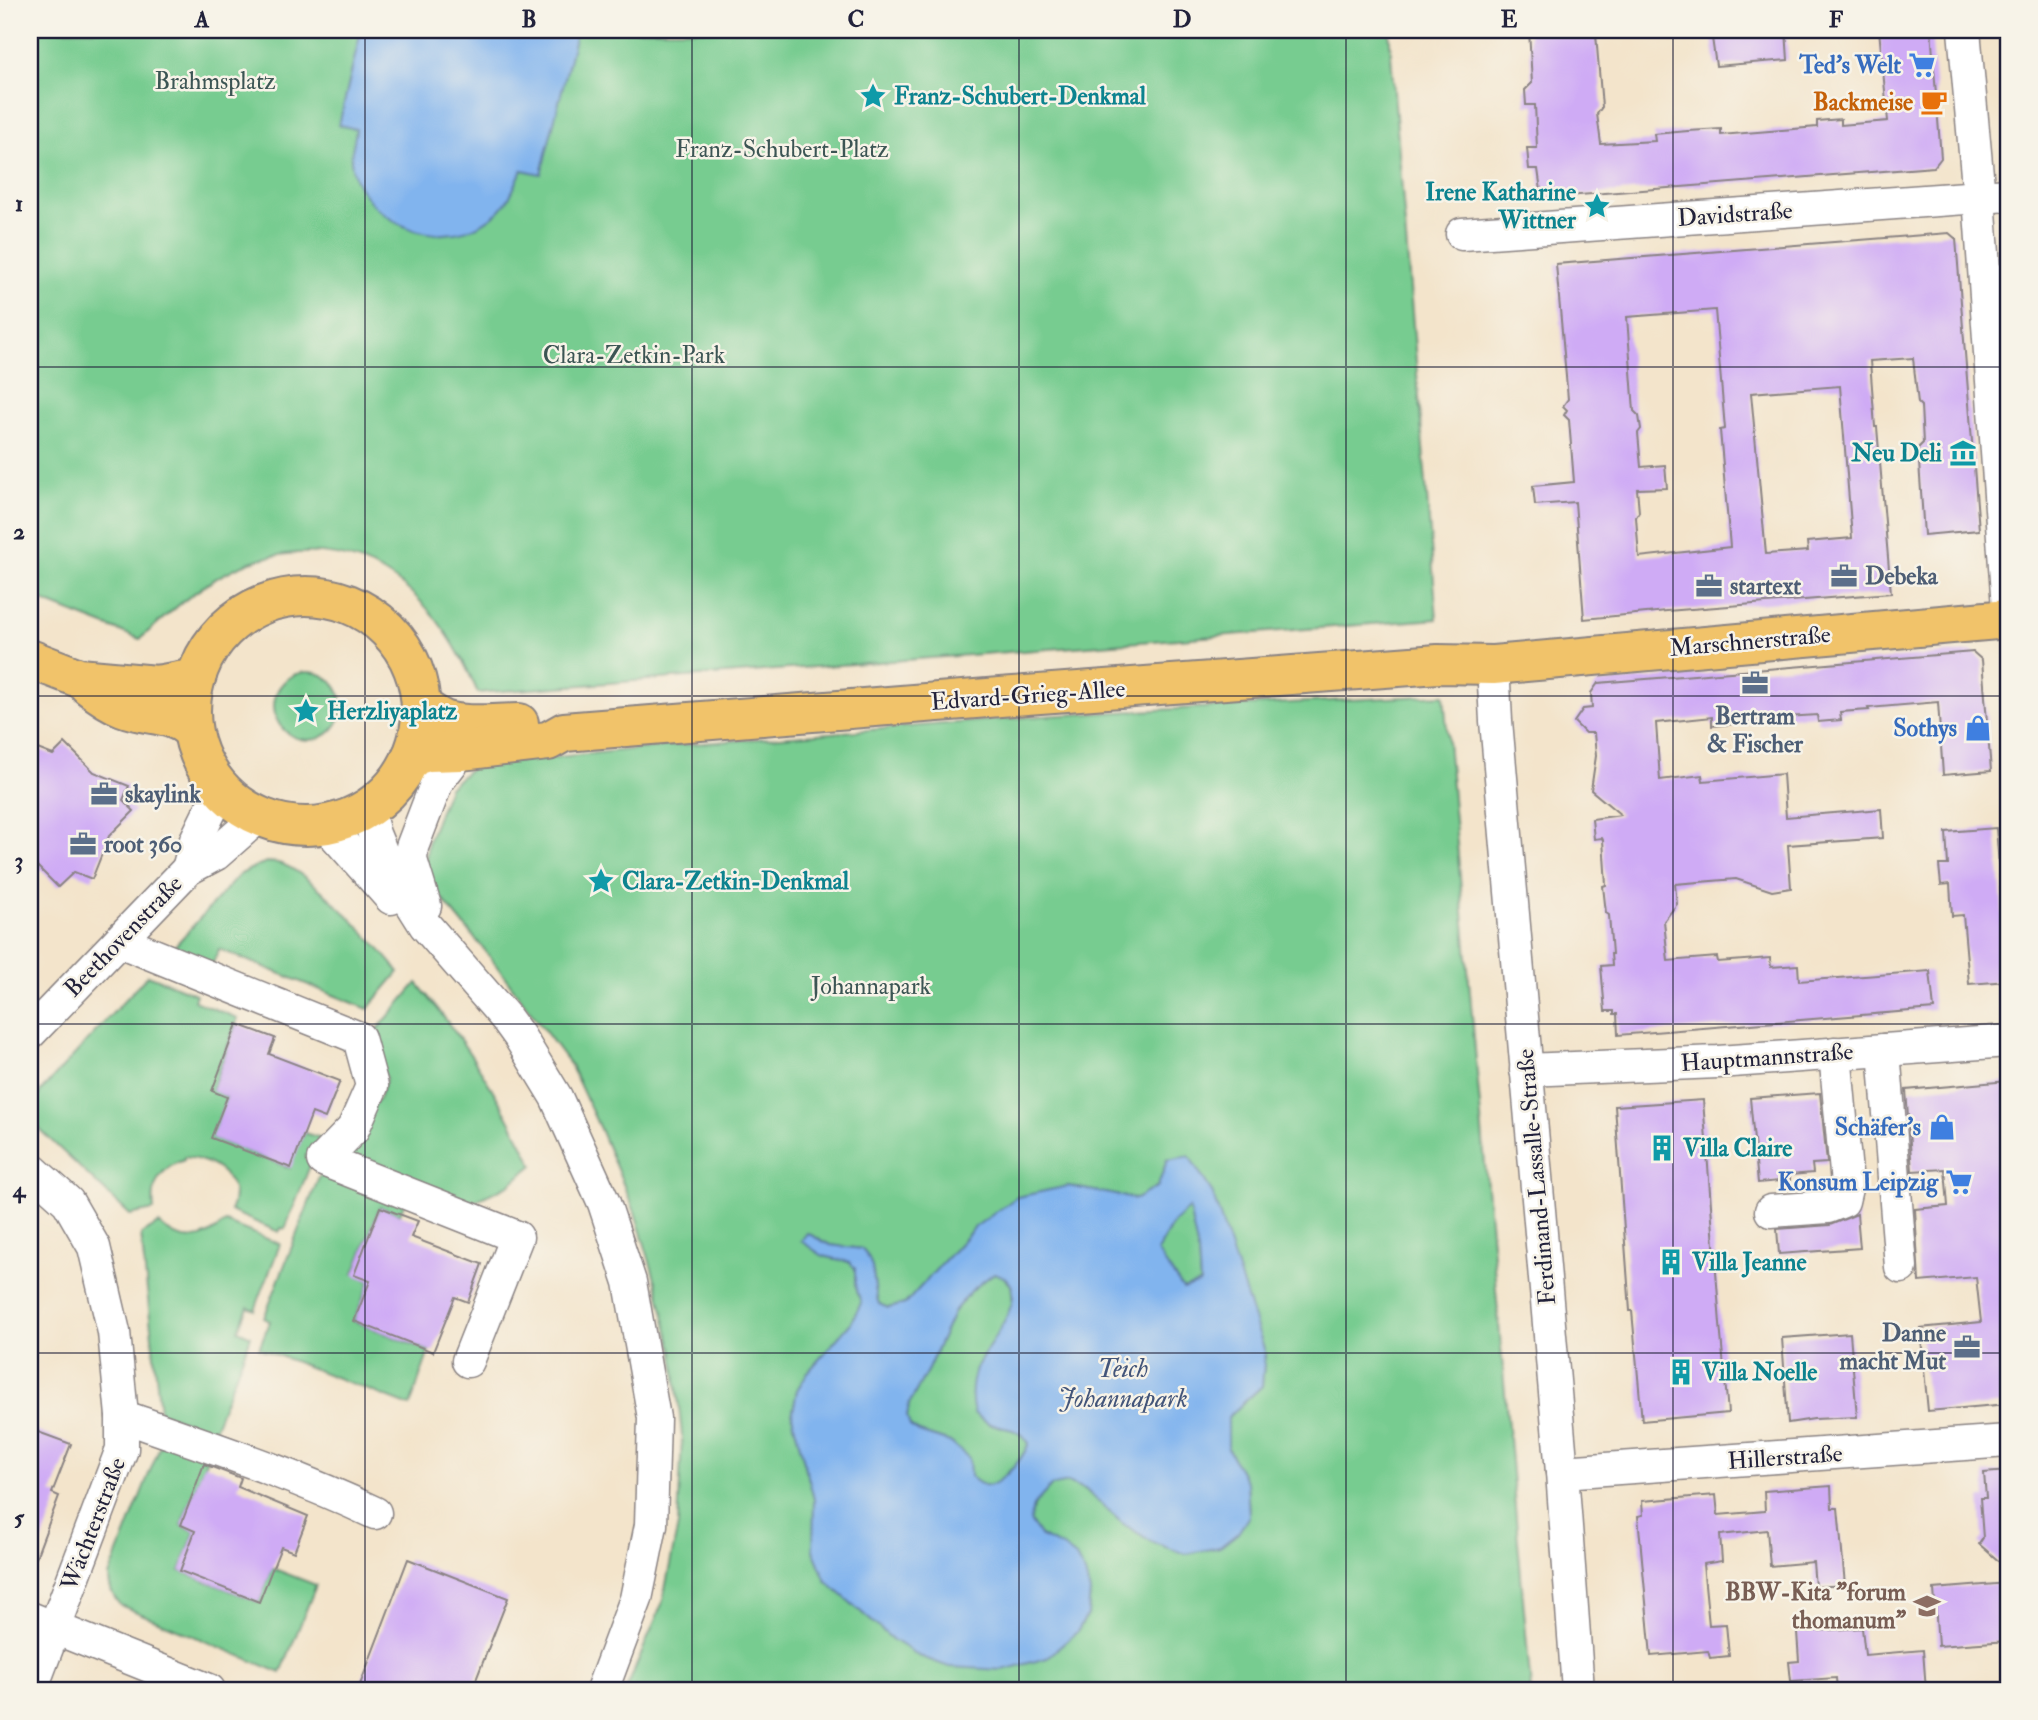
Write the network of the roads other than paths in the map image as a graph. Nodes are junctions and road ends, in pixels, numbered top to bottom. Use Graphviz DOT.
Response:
graph roads {
  1 [pos="1964,30"];
  2 [pos="1993,196"];
  3 [pos="1462,234"];
  4 [pos="2008,608"];
  5 [pos="2008,620"];
  6 [pos="30,659"];
  7 [pos="1493,665"];
  8 [pos="197,675"];
  9 [pos="79,678"];
  10 [pos="421,706"];
  11 [pos="192,730"];
  12 [pos="564,732"];
  13 [pos="461,751"];
  14 [pos="411,757"];
  15 [pos="218,784"];
  16 [pos="367,808"];
  17 [pos="259,816"];
  18 [pos="325,824"];
  19 [pos="188,869"];
  20 [pos="425,925"];
  21 [pos="119,941"];
  22 [pos="30,1034"];
  23 [pos="2008,1041"];
  24 [pos="1884,1050"];
  25 [pos="1835,1054"];
  26 [pos="1526,1070"];
  27 [pos="30,1168"];
  28 [pos="1771,1211"];
  29 [pos="1901,1267"];
  30 [pos="468,1361"];
  31 [pos="122,1416"];
  32 [pos="2008,1441"];
  33 [pos="1562,1472"];
  34 [pos="375,1513"];
  35 [pos="42,1623"];
  36 [pos="31,1690"];
  37 [pos="209,1690"];
  38 [pos="602,1690"];
  39 [pos="1578,1690"];
  1 -- 2 [label="street"];
  2 -- 3 [label="street, Davidstraße"];
  2 -- 4 [label="street"];
  5 -- 7 [label="main road, Marschnerstraße"];
  6 -- 9 [label="main road"];
  7 -- 12 [label="main road, Edvard-Grieg-Allee"];
  7 -- 26 [label="street, Ferdinand-Lassalle-Straße"];
  8 -- 9 [label="main road"];
  8 -- 10 [label="main road"];
  8 -- 11 [label="main road"];
  9 -- 11 [label="main road"];
  10 -- 12 [label="main road, Edvard-Grieg-Allee"];
  10 -- 14 [label="main road"];
  11 -- 15 [label="main road"];
  12 -- 13 [label="main road, Edvard-Grieg-Allee"];
  13 -- 14 [label="main road, Edvard-Grieg-Allee"];
  13 -- 20 [label="street"];
  14 -- 16 [label="main road"];
  15 -- 17 [label="main road"];
  15 -- 19 [label="street, Beethovenstraße"];
  16 -- 18 [label="main road"];
  16 -- 20 [label="street"];
  17 -- 18 [label="main road"];
  17 -- 19 [label="street, Beethovenstraße"];
  18 -- 20 [label="street"];
  19 -- 21 [label="street, Beethovenstraße"];
  20 -- 38 [label="street"];
  21 -- 22 [label="street, Beethovenstraße"];
  21 -- 30 [label="street"];
  23 -- 24 [label="street, Hauptmannstraße"];
  24 -- 25 [label="street, Hauptmannstraße"];
  24 -- 29 [label="street"];
  25 -- 26 [label="street, Hauptmannstraße"];
  25 -- 28 [label="street"];
  26 -- 33 [label="street, Ferdinand-Lassalle-Straße"];
  27 -- 31 [label="street, Wächterstraße"];
  31 -- 34 [label="street"];
  31 -- 35 [label="street, Wächterstraße"];
  32 -- 33 [label="street, Hillerstraße"];
  33 -- 39 [label="street, Ferdinand-Lassalle-Straße"];
  35 -- 36 [label="street, Wächterstraße"];
  35 -- 37 [label="street"];
}
